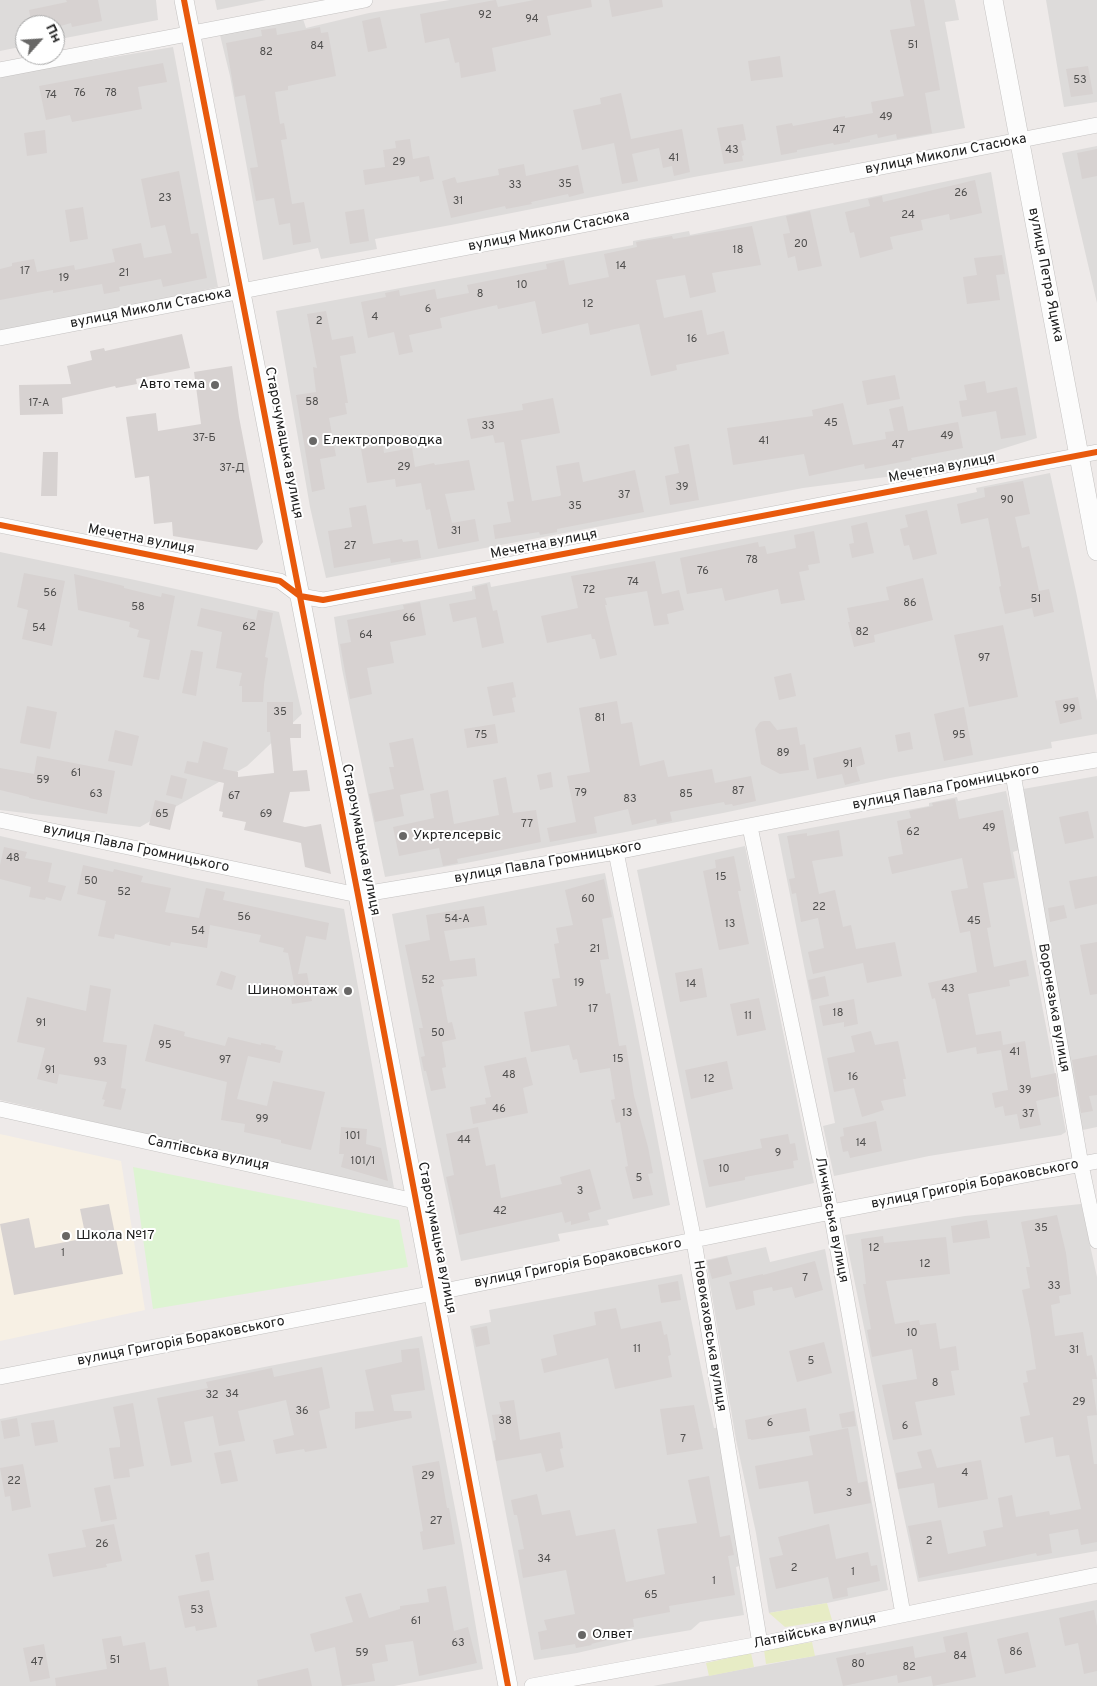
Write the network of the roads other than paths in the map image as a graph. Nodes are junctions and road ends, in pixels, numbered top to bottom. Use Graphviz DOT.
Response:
graph roads {
  1 [pos="184,0"];
  2 [pos="365,0"];
  3 [pos="993,0"];
  4 [pos="190,34"];
  5 [pos="0,70"];
  6 [pos="1097,125"];
  7 [pos="1019,140"];
  8 [pos="241,292"];
  9 [pos="0,338"];
  10 [pos="1088,453"];
  11 [pos="0,525"];
  12 [pos="1097,550"];
  13 [pos="300,596"];
  14 [pos="1097,760"];
  15 [pos="1013,774"];
  16 [pos="0,820"];
  17 [pos="750,827"];
  18 [pos="616,852"];
  19 [pos="358,895"];
  20 [pos="0,1109"];
  21 [pos="1097,1161"];
  22 [pos="1081,1165"];
  23 [pos="415,1201"];
  24 [pos="830,1212"];
  25 [pos="694,1241"];
  26 [pos="1097,1241"];
  27 [pos="434,1293"];
  28 [pos="0,1377"];
  29 [pos="1097,1575"];
  30 [pos="903,1614"];
  31 [pos="760,1644"];
  32 [pos="508,1686"];
  33 [pos="532,1686"];
  1 -- 4 [label="street, Старочумацька вулиця"];
  2 -- 4 [label="street"];
  3 -- 7 [label="street, вулиця Петра Яцика"];
  4 -- 5 [label="street"];
  4 -- 8 [label="street, Старочумацька вулиця"];
  6 -- 7 [label="street, вулиця Миколи Стасюка"];
  7 -- 8 [label="street, вулиця Миколи Стасюка"];
  7 -- 10 [label="street, вулиця Петра Яцика"];
  8 -- 9 [label="street, вулиця Миколи Стасюка"];
  8 -- 13 [label="street, Старочумацька вулиця"];
  10 -- 12 [label="street, вулиця Петра Яцика"];
  10 -- 13 [label="street, Мечетна вулиця"];
  11 -- 13 [label="street, Мечетна вулиця"];
  13 -- 19 [label="street, Старочумацька вулиця"];
  14 -- 15 [label="street, вулиця Павла Громницького"];
  15 -- 17 [label="street, вулиця Павла Громницького"];
  15 -- 22 [label="street, Воронезька вулиця"];
  16 -- 19 [label="street, вулиця Павла Громницького"];
  17 -- 18 [label="street, вулиця Павла Громницького"];
  17 -- 24 [label="street, Личківська вулиця"];
  18 -- 19 [label="street, вулиця Павла Громницького"];
  18 -- 25 [label="street, Новокаховська вулиця"];
  19 -- 23 [label="street, Старочумацька вулиця"];
  20 -- 23 [label="street, Салтівська вулиця"];
  21 -- 22 [label="street, вулиця Григорія Бораковського"];
  22 -- 24 [label="street, вулиця Григорія Бораковського"];
  22 -- 26 [label="street, Воронезька вулиця"];
  23 -- 27 [label="street, Старочумацька вулиця"];
  24 -- 25 [label="street, вулиця Григорія Бораковського"];
  24 -- 30 [label="street, Личківська вулиця"];
  25 -- 27 [label="street, вулиця Григорія Бораковського"];
  25 -- 31 [label="street, Новокаховська вулиця"];
  27 -- 28 [label="street, вулиця Григорія Бораковського"];
  27 -- 32 [label="street, Старочумацька вулиця"];
  29 -- 30 [label="street, Латвійська вулиця"];
  30 -- 31 [label="street, Латвійська вулиця"];
  31 -- 33 [label="street, Латвійська вулиця"];
}
